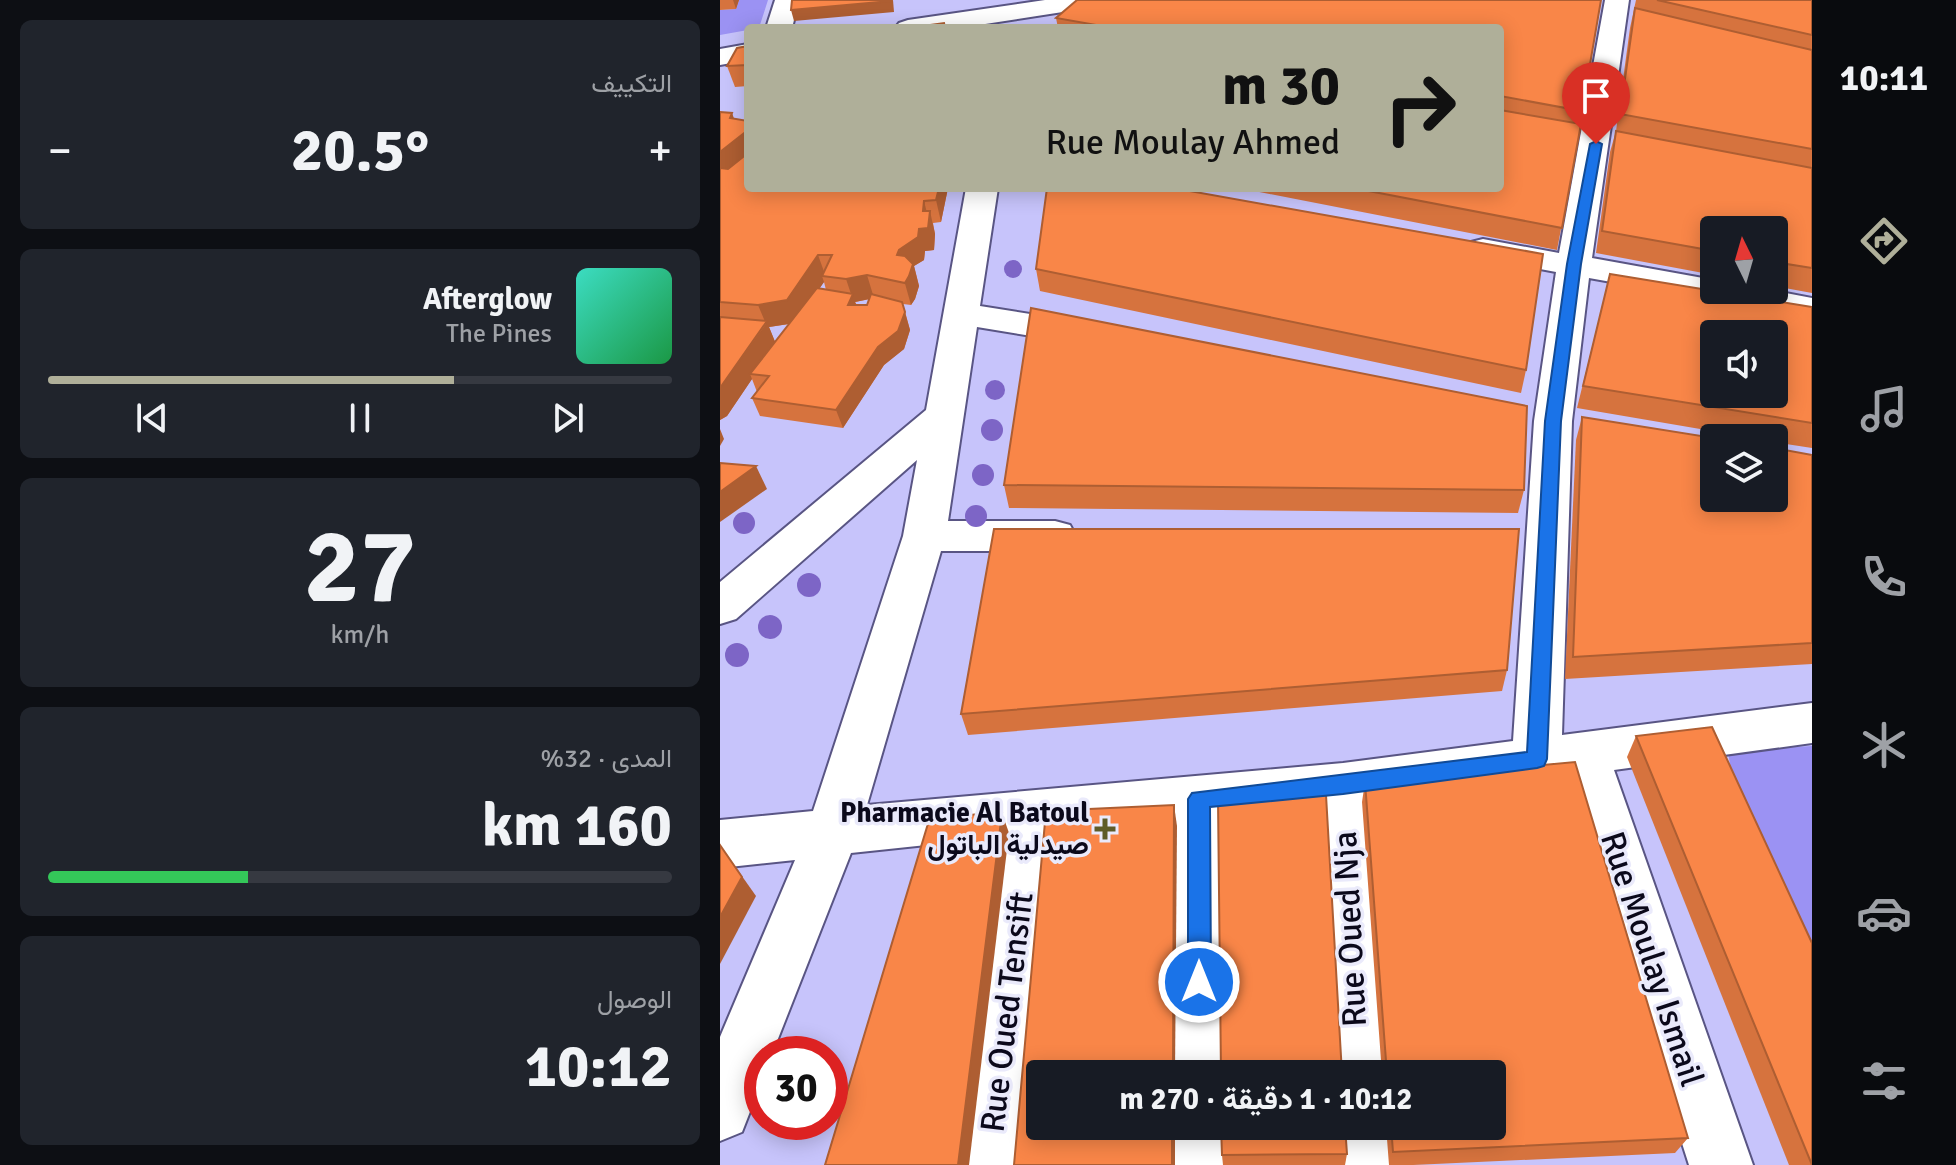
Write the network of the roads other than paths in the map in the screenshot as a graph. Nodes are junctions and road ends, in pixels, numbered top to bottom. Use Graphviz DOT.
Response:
graph roads {
  1 [pos="787,0"];
  2 [pos="1095,0"];
  3 [pos="1011,14"];
  4 [pos="1614,15"];
  5 [pos="780,24"];
  6 [pos="937,24"];
  7 [pos="744,53"];
  8 [pos="720,57"];
  9 [pos="981,192"];
  10 [pos="1451,244"];
  11 [pos="1574,264"];
  12 [pos="1812,308"];
  13 [pos="963,314"];
  14 [pos="1127,341"];
  15 [pos="942,417"];
  16 [pos="924,536"];
  17 [pos="1099,536"];
  18 [pos="720,607"];
  19 [pos="1812,723"];
  20 [pos="1560,757"];
  21 [pos="1343,785"];
  22 [pos="1199,799"];
  23 [pos="1031,811"];
  24 [pos="832,834"];
  25 [pos="720,844"];
  26 [pos="1200,1060"];
  27 [pos="1357,1060"];
  28 [pos="720,1110"];
  29 [pos="1200,1140"];
  30 [pos="1362,1140"];
  31 [pos="989,1165"];
  32 [pos="1200,1165"];
  33 [pos="1363,1165"];
  34 [pos="1721,1165"];
  1 -- 5 [label="street"];
  2 -- 3 [label="street"];
  3 -- 6 [label="street"];
  4 -- 11 [label="street, Rue Moulay Ismail"];
  7 -- 8 [label="street"];
  9 -- 13 [label="street"];
  10 -- 11 [label="street"];
  11 -- 12 [label="street"];
  11 -- 20 [label="street, Rue Moulay Ismail"];
  13 -- 14 [label="street"];
  13 -- 15 [label="street"];
  15 -- 16 [label="street"];
  15 -- 18 [label="street"];
  16 -- 17 [label="street"];
  16 -- 24 [label="street"];
  19 -- 20 [label="street"];
  20 -- 21 [label="street"];
  20 -- 34 [label="street, Rue Moulay Ismail"];
  21 -- 22 [label="street"];
  21 -- 27 [label="street, Rue Oued Nja"];
  22 -- 23 [label="street"];
  22 -- 26 [label="street"];
  23 -- 24 [label="street"];
  23 -- 31 [label="street, Rue Oued Tensift"];
  24 -- 25 [label="street"];
  24 -- 28 [label="street"];
  29 -- 32 [label="street"];
  30 -- 33 [label="street"];
}
